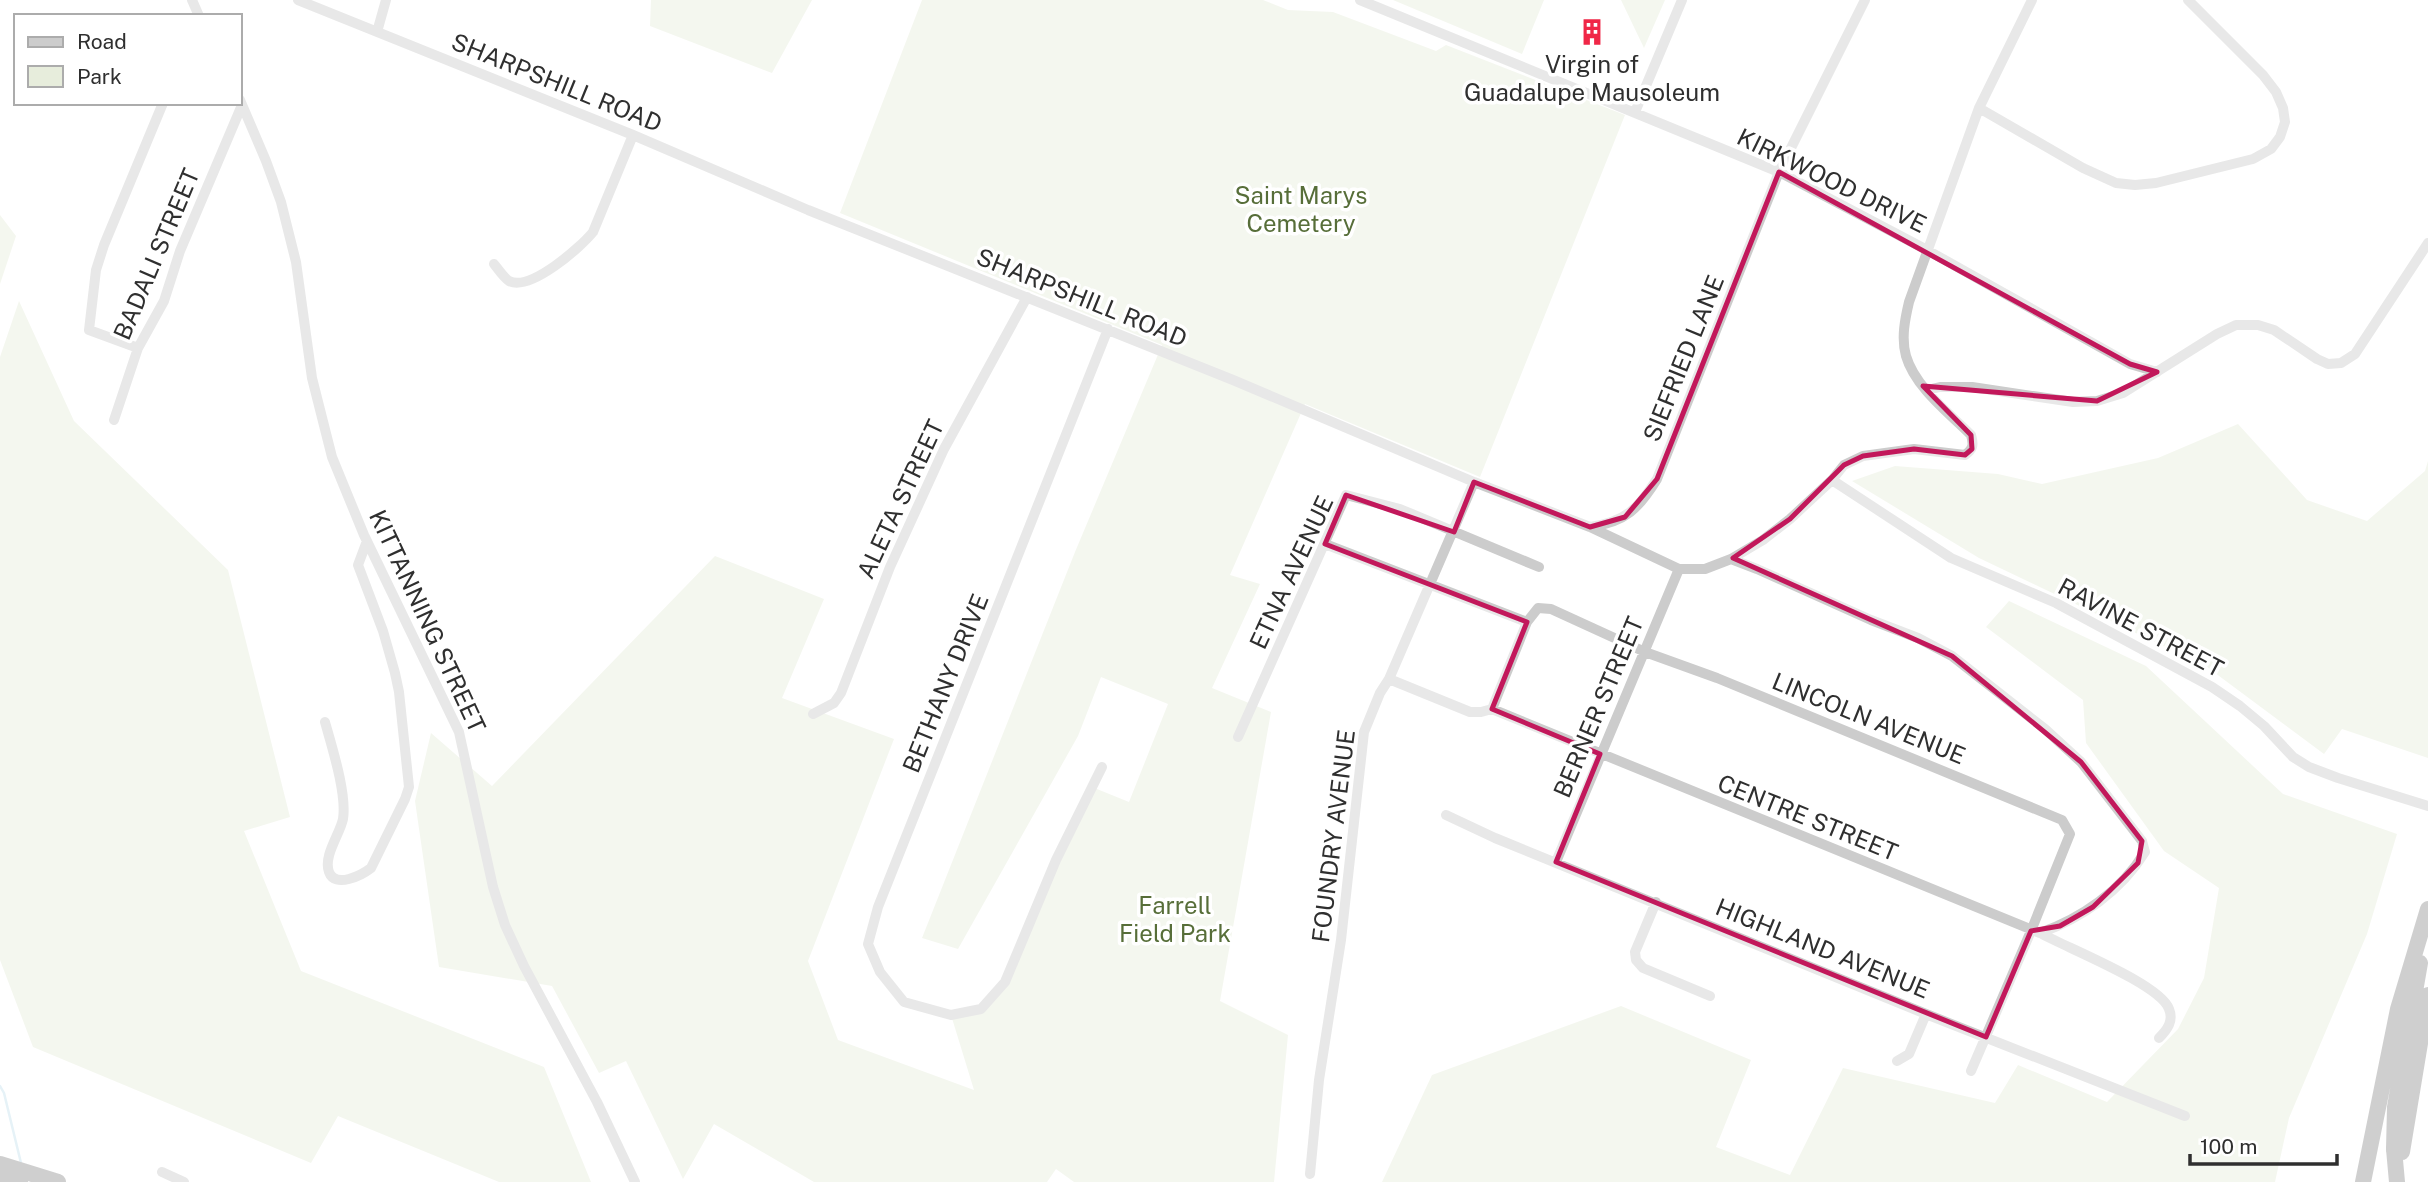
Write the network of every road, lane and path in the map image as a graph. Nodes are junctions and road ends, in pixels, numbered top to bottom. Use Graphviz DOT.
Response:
graph roads {
  1 [pos="298,0"];
  2 [pos="386,0"];
  3 [pos="1360,0"];
  4 [pos="1682,0"];
  5 [pos="1864,0"];
  6 [pos="2032,0"];
  7 [pos="2188,0"];
  8 [pos="377,32"];
  9 [pos="162,105"];
  10 [pos="240,105"];
  11 [pos="242,105"];
  12 [pos="1979,108"];
  13 [pos="1635,112"];
  14 [pos="633,135"];
  15 [pos="1779,172"];
  16 [pos="2428,243"];
  17 [pos="1927,250"];
  18 [pos="494,264"];
  19 [pos="1027,297"];
  20 [pos="1108,329"];
  21 [pos="138,348"];
  22 [pos="2157,372"];
  23 [pos="1927,390"];
  24 [pos="114,420"];
  25 [pos="1832,480"];
  26 [pos="1474,482"];
  27 [pos="1590,527"];
  28 [pos="1454,532"];
  29 [pos="367,541"];
  30 [pos="1325,544"];
  31 [pos="1731,559"];
  32 [pos="1539,567"];
  33 [pos="1679,569"];
  34 [pos="1431,585"];
  35 [pos="1527,622"];
  36 [pos="1645,652"];
  37 [pos="1389,679"];
  38 [pos="1492,709"];
  39 [pos="813,714"];
  40 [pos="325,722"];
  41 [pos="1238,737"];
  42 [pos="1600,754"];
  43 [pos="1102,767"];
  44 [pos="2428,806"];
  45 [pos="1446,815"];
  46 [pos="1556,862"];
  47 [pos="1656,902"];
  48 [pos="2428,909"];
  49 [pos="2428,922"];
  50 [pos="2036,932"];
  51 [pos="2428,995"];
  52 [pos="1710,996"];
  53 [pos="1926,1014"];
  54 [pos="1986,1037"];
  55 [pos="2159,1038"];
  56 [pos="1897,1062"];
  57 [pos="1971,1070"];
  58 [pos="2185,1116"];
  59 [pos="0,1164"];
  60 [pos="162,1172"];
  61 [pos="1310,1174"];
  62 [pos="0,1177"];
  63 [pos="53,1180"];
  64 [pos="20,1182"];
  65 [pos="184,1182"];
  66 [pos="635,1182"];
  67 [pos="2363,1182"];
  68 [pos="2396,1182"];
  1 -- 8 [label="street, SHARPSHILL ROAD"];
  2 -- 8 [label="street"];
  3 -- 13 [label="street, KIRKWOOD DRIVE"];
  4 -- 13 [label="street"];
  5 -- 15 [label="street, SIEFRIED LANE"];
  6 -- 12 [label="street"];
  7 -- 12 [label="street"];
  8 -- 14 [label="street, SHARPSHILL ROAD"];
  9 -- 21 [label="street"];
  10 -- 21 [label="street, BADALI STREET"];
  11 -- 29 [label="street, KITTANNING STREET"];
  12 -- 17 [label="street"];
  13 -- 15 [label="street, KIRKWOOD DRIVE"];
  14 -- 18 [label="street"];
  14 -- 19 [label="street, SHARPSHILL ROAD"];
  15 -- 17 [label="street, KIRKWOOD DRIVE"];
  15 -- 27 [label="street, SIEFRIED LANE"];
  16 -- 22 [label="street"];
  17 -- 22 [label="street, KIRKWOOD DRIVE"];
  17 -- 23 [label="street"];
  19 -- 20 [label="street, SHARPSHILL ROAD"];
  19 -- 39 [label="street, ALETA STREET"];
  20 -- 26 [label="street, SHARPSHILL ROAD"];
  20 -- 43 [label="street, BETHANY DRIVE"];
  21 -- 24 [label="street, BADALI STREET"];
  22 -- 23 [label="street"];
  23 -- 25 [label="street"];
  25 -- 31 [label="street"];
  25 -- 44 [label="street, RAVINE STREET"];
  26 -- 27 [label="street, SHARPSHILL ROAD"];
  26 -- 28 [label="street, FOUNDRY AVENUE"];
  27 -- 33 [label="street, SHARPSHILL ROAD"];
  28 -- 30 [label="street, ETNA AVENUE"];
  28 -- 32 [label="street, ETNA AVENUE"];
  28 -- 34 [label="street, FOUNDRY AVENUE"];
  29 -- 40 [label="street"];
  29 -- 66 [label="street, KITTANNING STREET"];
  30 -- 34 [label="street"];
  30 -- 41 [label="street, ETNA AVENUE"];
  31 -- 33 [label="street"];
  31 -- 50 [label="street"];
  33 -- 36 [label="street, BERNER STREET"];
  34 -- 35 [label="street"];
  34 -- 37 [label="street, FOUNDRY AVENUE"];
  35 -- 36 [label="street, LINCOLN AVENUE"];
  35 -- 38 [label="street"];
  36 -- 42 [label="street, BERNER STREET"];
  36 -- 50 [label="street, LINCOLN AVENUE"];
  37 -- 38 [label="street, CENTRE STREET"];
  37 -- 61 [label="street, FOUNDRY AVENUE"];
  38 -- 42 [label="street, CENTRE STREET"];
  42 -- 46 [label="street, BERNER STREET"];
  42 -- 50 [label="street, CENTRE STREET"];
  45 -- 46 [label="street, HIGHLAND AVENUE"];
  46 -- 47 [label="street, HIGHLAND AVENUE"];
  47 -- 52 [label="street"];
  47 -- 53 [label="street, HIGHLAND AVENUE"];
  48 -- 67 [label="highway"];
  49 -- 68 [label="highway, bridge"];
  50 -- 54 [label="street"];
  50 -- 55 [label="street, CENTRE STREET"];
  51 -- 68 [label="highway"];
  53 -- 54 [label="street, HIGHLAND AVENUE"];
  53 -- 56 [label="street"];
  54 -- 57 [label="street"];
  54 -- 58 [label="street, HIGHLAND AVENUE"];
  59 -- 63 [label="highway"];
  60 -- 65 [label="street"];
  62 -- 64 [label="highway"];
}
